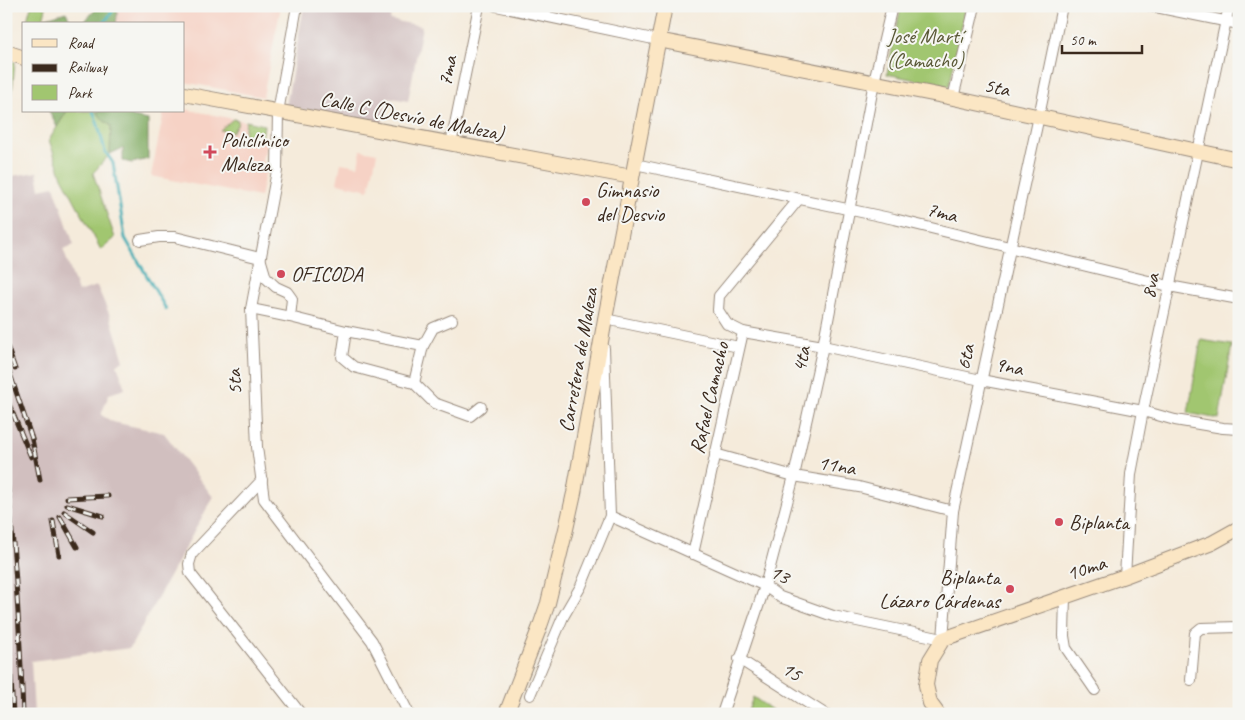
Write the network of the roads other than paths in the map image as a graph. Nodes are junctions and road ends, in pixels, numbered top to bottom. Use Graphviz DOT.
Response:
graph roads {
  1 [pos="297,6"];
  2 [pos="479,6"];
  3 [pos="496,6"];
  4 [pos="665,6"];
  5 [pos="892,6"];
  6 [pos="975,6"];
  7 [pos="1062,6"];
  8 [pos="1151,6"];
  9 [pos="1229,6"];
  10 [pos="1225,21"];
  11 [pos="1239,24"];
  12 [pos="658,40"];
  13 [pos="6,52"];
  14 [pos="22,57"];
  15 [pos="874,82"];
  16 [pos="185,94"];
  17 [pos="953,98"];
  18 [pos="278,112"];
  19 [pos="1039,116"];
  20 [pos="451,144"];
  21 [pos="1197,152"];
  22 [pos="1239,160"];
  23 [pos="634,171"];
  24 [pos="798,200"];
  25 [pos="850,210"];
  26 [pos="140,240"];
  27 [pos="1010,248"];
  28 [pos="260,258"];
  29 [pos="1169,286"];
  30 [pos="1239,299"];
  31 [pos="250,309"];
  32 [pos="290,317"];
  33 [pos="452,320"];
  34 [pos="604,326"];
  35 [pos="346,331"];
  36 [pos="743,332"];
  37 [pos="423,346"];
  38 [pos="823,346"];
  39 [pos="739,347"];
  40 [pos="981,380"];
  41 [pos="414,383"];
  42 [pos="481,407"];
  43 [pos="1143,411"];
  44 [pos="1239,429"];
  45 [pos="715,454"];
  46 [pos="794,476"];
  47 [pos="262,480"];
  48 [pos="953,511"];
  49 [pos="610,516"];
  50 [pos="1239,528"];
  51 [pos="693,554"];
  52 [pos="1125,576"];
  53 [pos="765,586"];
  54 [pos="1065,596"];
  55 [pos="1239,627"];
  56 [pos="943,639"];
  57 [pos="739,659"];
  58 [pos="1190,680"];
  59 [pos="1094,690"];
  60 [pos="530,695"];
  61 [pos="301,714"];
  62 [pos="409,714"];
  63 [pos="506,714"];
  64 [pos="722,714"];
  65 [pos="825,714"];
  66 [pos="938,714"];
  1 -- 18 [label="street, 5ta"];
  2 -- 20 [label="street, 7ma"];
  3 -- 12 [label="street"];
  4 -- 12 [label="street, Carretera de Maleza"];
  5 -- 15 [label="street, 4ta"];
  6 -- 17 [label="street"];
  7 -- 19 [label="street, 6ta"];
  8 -- 10 [label="street"];
  9 -- 10 [label="street, 8va"];
  10 -- 11 [label="street"];
  10 -- 21 [label="street, 8va"];
  12 -- 15 [label="street, 5ta"];
  12 -- 23 [label="street, Carretera de Maleza"];
  13 -- 14 [label="street"];
  15 -- 17 [label="street, 5ta"];
  15 -- 25 [label="street, 4ta"];
  16 -- 18 [label="street, Calle C (Desvío de Maleza)"];
  17 -- 19 [label="street, 5ta"];
  18 -- 20 [label="street, Calle C (Desvío de Maleza)"];
  18 -- 28 [label="street, 5ta"];
  19 -- 21 [label="street, 5ta"];
  19 -- 27 [label="street, 6ta"];
  20 -- 23 [label="street, Calle C (Desvío de Maleza)"];
  21 -- 22 [label="street, 5ta"];
  21 -- 29 [label="street, 8va"];
  23 -- 24 [label="street, 7ma"];
  23 -- 34 [label="street, Carretera de Maleza"];
  24 -- 25 [label="street, 7ma"];
  24 -- 36 [label="street, Rafael Camacho"];
  25 -- 27 [label="street, 7ma"];
  25 -- 38 [label="street, 4ta"];
  26 -- 28 [label="street"];
  27 -- 29 [label="street, 7ma"];
  27 -- 40 [label="street, 6ta"];
  28 -- 31 [label="street, 5ta"];
  28 -- 32 [label="street"];
  29 -- 30 [label="street, 7ma"];
  29 -- 43 [label="street, 8va"];
  31 -- 32 [label="street"];
  31 -- 47 [label="street, 5ta"];
  32 -- 35 [label="street"];
  33 -- 37 [label="street"];
  34 -- 39 [label="street"];
  34 -- 49 [label="street"];
  34 -- 63 [label="street, Carretera de Maleza"];
  35 -- 37 [label="street"];
  35 -- 41 [label="street"];
  36 -- 38 [label="street, 9na"];
  36 -- 39 [label="street, Rafael Camacho"];
  37 -- 41 [label="street"];
  38 -- 40 [label="street, 9na"];
  38 -- 46 [label="street, 4ta"];
  39 -- 45 [label="street, Rafael Camacho"];
  40 -- 43 [label="street, 9na"];
  40 -- 48 [label="street, 6ta"];
  41 -- 42 [label="street"];
  43 -- 44 [label="street, 9na"];
  43 -- 52 [label="street, 8va"];
  45 -- 46 [label="street, 11na"];
  45 -- 51 [label="street, Rafael Camacho"];
  46 -- 48 [label="street, 11na"];
  46 -- 53 [label="street, 4ta"];
  47 -- 61 [label="street"];
  47 -- 62 [label="street, 5ta"];
  48 -- 56 [label="street, 6ta"];
  49 -- 51 [label="street, 13"];
  49 -- 60 [label="street"];
  50 -- 52 [label="street, 10ma"];
  51 -- 53 [label="street, 13"];
  52 -- 54 [label="street, 10ma"];
  53 -- 56 [label="street, 13"];
  53 -- 57 [label="street, 4ta"];
  54 -- 56 [label="street, 10ma"];
  54 -- 59 [label="street"];
  55 -- 58 [label="street"];
  56 -- 66 [label="street, 6ta"];
  57 -- 64 [label="street, 4ta"];
  57 -- 65 [label="street, 15"];
}
